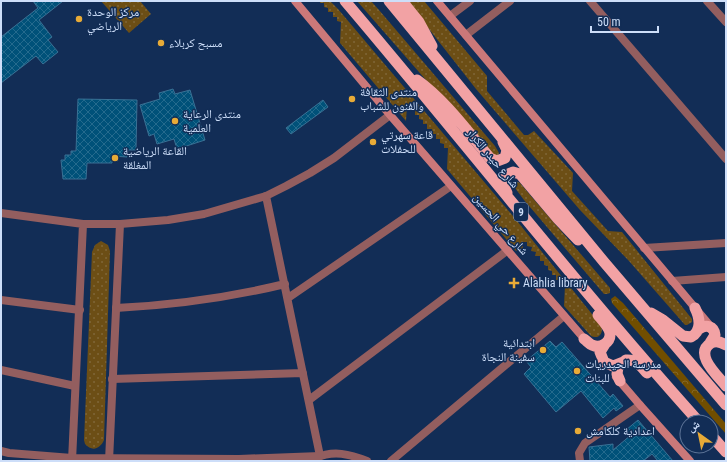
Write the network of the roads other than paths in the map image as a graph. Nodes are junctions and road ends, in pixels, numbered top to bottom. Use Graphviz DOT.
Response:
graph roads {
  1 [pos="295,1"];
  2 [pos="345,1"];
  3 [pos="389,1"];
  4 [pos="402,1"];
  5 [pos="437,1"];
  6 [pos="470,1"];
  7 [pos="510,1"];
  8 [pos="590,1"];
  9 [pos="707,1"];
  10 [pos="450,16"];
  11 [pos="726,22"];
  12 [pos="466,35"];
  13 [pos="435,56"];
  14 [pos="408,75"];
  15 [pos="390,115"];
  16 [pos="503,140"];
  17 [pos="726,159"];
  18 [pos="451,186"];
  19 [pos="266,196"];
  20 [pos="511,200"];
  21 [pos="1,213"];
  22 [pos="83,224"];
  23 [pos="120,224"];
  24 [pos="726,242"];
  25 [pos="644,248"];
  26 [pos="508,250"];
  27 [pos="555,254"];
  28 [pos="604,262"];
  29 [pos="726,277"];
  30 [pos="672,281"];
  31 [pos="285,284"];
  32 [pos="288,298"];
  33 [pos="1,300"];
  34 [pos="116,308"];
  35 [pos="695,308"];
  36 [pos="644,309"];
  37 [pos="80,310"];
  38 [pos="564,316"];
  39 [pos="699,329"];
  40 [pos="714,330"];
  41 [pos="584,339"];
  42 [pos="605,344"];
  43 [pos="710,344"];
  44 [pos="726,345"];
  45 [pos="604,362"];
  46 [pos="623,362"];
  47 [pos="1,370"];
  48 [pos="303,374"];
  49 [pos="112,379"];
  50 [pos="620,381"];
  51 [pos="76,386"];
  52 [pos="726,386"];
  53 [pos="676,396"];
  54 [pos="309,400"];
  55 [pos="640,405"];
  56 [pos="726,405"];
  57 [pos="692,414"];
  58 [pos="719,444"];
  59 [pos="1,451"];
  60 [pos="726,452"];
  61 [pos="320,456"];
  62 [pos="9,457"];
  63 [pos="72,460"];
  64 [pos="109,460"];
  65 [pos="178,460"];
  66 [pos="238,460"];
  67 [pos="310,461"];
  68 [pos="367,461"];
  69 [pos="391,461"];
  70 [pos="580,461"];
  71 [pos="690,461"];
  1 -- 15 [label="main road, شارع حي الحسين"];
  2 -- 14 [label="highway, شارع حيدر الكرار / 9"];
  3 -- 13 [label="highway, شارع حيدر الكرار"];
  4 -- 13 [label="highway"];
  5 -- 10 [label="main road"];
  6 -- 10 [label="street"];
  7 -- 12 [label="street"];
  8 -- 17 [label="street"];
  9 -- 11 [label="street"];
  10 -- 12 [label="main road"];
  12 -- 25 [label="main road"];
  13 -- 16 [label="highway, شارع حيدر الكرار"];
  14 -- 16 [label="highway"];
  14 -- 20 [label="highway, شارع حيدر الكرار / 9"];
  15 -- 18 [label="main road, شارع حي الحسين"];
  15 -- 19 [label="street"];
  16 -- 28 [label="highway, شارع حيدر الكرار"];
  18 -- 26 [label="main road, شارع حي الحسين"];
  18 -- 32 [label="street"];
  19 -- 23 [label="street"];
  19 -- 31 [label="street"];
  20 -- 27 [label="highway, شارع حيدر الكرار / 9"];
  20 -- 28 [label="highway"];
  21 -- 22 [label="street"];
  22 -- 23 [label="street"];
  22 -- 37 [label="street"];
  23 -- 34 [label="street"];
  24 -- 25 [label="street"];
  25 -- 30 [label="main road"];
  26 -- 38 [label="main road, شارع حي الحسين"];
  26 -- 54 [label="street"];
  27 -- 42 [label="highway"];
  27 -- 53 [label="highway, شارع حيدر الكرار / 9"];
  28 -- 36 [label="highway, شارع حيدر الكرار"];
  29 -- 30 [label="street"];
  30 -- 35 [label="main road"];
  31 -- 32 [label="street"];
  31 -- 34 [label="street"];
  32 -- 48 [label="street"];
  33 -- 37 [label="street"];
  34 -- 49 [label="street"];
  35 -- 39 [label="highway"];
  35 -- 40 [label="main road"];
  36 -- 39 [label="highway"];
  36 -- 56 [label="highway, شارع حيدر الكرار"];
  37 -- 51 [label="street"];
  38 -- 41 [label="main road, شارع حي الحسين"];
  38 -- 69 [label="street"];
  39 -- 40 [label="highway"];
  40 -- 43 [label="highway"];
  40 -- 44 [label="main road"];
  41 -- 42 [label="highway"];
  41 -- 45 [label="main road, شارع حي الحسين"];
  42 -- 45 [label="highway"];
  43 -- 44 [label="highway"];
  43 -- 52 [label="highway"];
  45 -- 46 [label="highway"];
  45 -- 50 [label="main road, شارع حي الحسين"];
  46 -- 50 [label="highway"];
  46 -- 53 [label="highway"];
  47 -- 51 [label="street"];
  48 -- 49 [label="street"];
  48 -- 54 [label="street"];
  49 -- 64 [label="street"];
  50 -- 55 [label="main road, شارع حي الحسين"];
  51 -- 63 [label="street"];
  53 -- 57 [label="highway, شارع حيدر الكرار / 9"];
  54 -- 61 [label="street"];
  55 -- 70 [label="street"];
  55 -- 71 [label="main road, شارع حي الحسين"];
  58 -- 60 [label="highway"];
  59 -- 62 [label="street"];
  61 -- 66 [label="street"];
  61 -- 67 [label="street"];
  61 -- 68 [label="street"];
  62 -- 63 [label="street"];
  63 -- 64 [label="street"];
  64 -- 65 [label="street"];
  65 -- 66 [label="street"];
}
